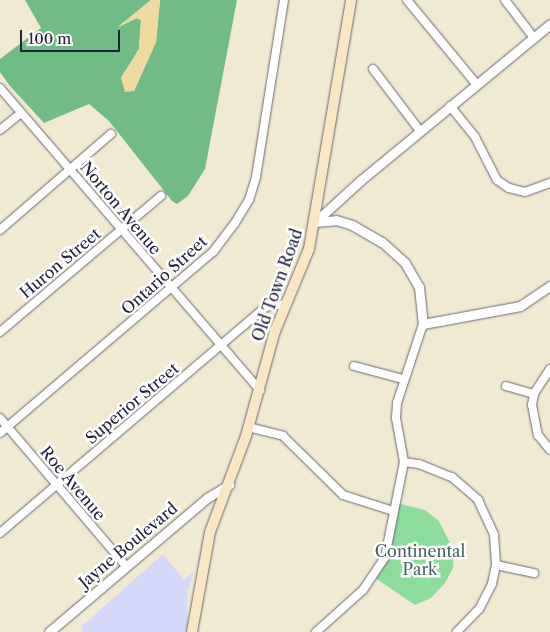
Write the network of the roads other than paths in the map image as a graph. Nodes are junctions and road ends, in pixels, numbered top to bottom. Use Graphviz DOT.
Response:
graph roads {
  1 [pos="284,0"];
  2 [pos="350,0"];
  3 [pos="406,0"];
  4 [pos="505,0"];
  5 [pos="550,24"];
  6 [pos="534,38"];
  7 [pos="372,68"];
  8 [pos="477,85"];
  9 [pos="0,88"];
  10 [pos="450,106"];
  11 [pos="21,113"];
  12 [pos="0,130"];
  13 [pos="420,131"];
  14 [pos="111,134"];
  15 [pos="70,169"];
  16 [pos="550,183"];
  17 [pos="161,196"];
  18 [pos="315,222"];
  19 [pos="0,230"];
  20 [pos="121,230"];
  21 [pos="550,286"];
  22 [pos="171,288"];
  23 [pos="286,304"];
  24 [pos="423,324"];
  25 [pos="0,332"];
  26 [pos="220,347"];
  27 [pos="354,366"];
  28 [pos="550,369"];
  29 [pos="403,379"];
  30 [pos="506,386"];
  31 [pos="260,390"];
  32 [pos="534,394"];
  33 [pos="0,418"];
  34 [pos="7,427"];
  35 [pos="248,427"];
  36 [pos="0,433"];
  37 [pos="550,450"];
  38 [pos="404,462"];
  39 [pos="230,485"];
  40 [pos="56,486"];
  41 [pos="393,510"];
  42 [pos="0,533"];
  43 [pos="125,565"];
  44 [pos="496,565"];
  45 [pos="534,572"];
  46 [pos="49,632"];
  47 [pos="192,632"];
  48 [pos="316,632"];
  49 [pos="457,632"];
  1 -- 22 [label="street, Ontario Street"];
  2 -- 18 [label="main road, Old Town Road"];
  3 -- 8 [label="street"];
  4 -- 6 [label="street"];
  5 -- 6 [label="street"];
  6 -- 8 [label="street"];
  7 -- 13 [label="street"];
  8 -- 10 [label="street"];
  9 -- 11 [label="street, Norton Avenue"];
  10 -- 13 [label="street"];
  10 -- 16 [label="street"];
  11 -- 12 [label="street"];
  11 -- 15 [label="street, Norton Avenue"];
  13 -- 18 [label="street"];
  14 -- 15 [label="street"];
  15 -- 19 [label="street"];
  15 -- 20 [label="street, Norton Avenue"];
  17 -- 20 [label="street, Huron Street"];
  18 -- 23 [label="main road, Old Town Road"];
  18 -- 24 [label="street"];
  20 -- 22 [label="street, Norton Avenue"];
  20 -- 25 [label="street, Huron Street"];
  21 -- 24 [label="street"];
  22 -- 26 [label="street, Norton Avenue"];
  22 -- 34 [label="street, Ontario Street"];
  23 -- 26 [label="street, Superior Street"];
  23 -- 31 [label="main road, Old Town Road"];
  24 -- 29 [label="street"];
  26 -- 31 [label="street, Norton Avenue"];
  26 -- 40 [label="street, Superior Street"];
  27 -- 29 [label="street"];
  28 -- 32 [label="street"];
  29 -- 38 [label="street"];
  30 -- 32 [label="street"];
  31 -- 35 [label="main road, Old Town Road"];
  32 -- 37 [label="street"];
  33 -- 34 [label="street, Roe Avenue"];
  34 -- 36 [label="street, Ontario Street"];
  34 -- 40 [label="street, Roe Avenue"];
  35 -- 39 [label="main road, Old Town Road"];
  35 -- 41 [label="street"];
  38 -- 41 [label="street"];
  38 -- 44 [label="street"];
  39 -- 43 [label="street, Jayne Boulevard"];
  39 -- 47 [label="main road, Old Town Road"];
  40 -- 42 [label="street, Superior Street"];
  40 -- 43 [label="street, Roe Avenue"];
  41 -- 48 [label="street"];
  43 -- 46 [label="street, Jayne Boulevard"];
  44 -- 45 [label="street"];
  44 -- 49 [label="street"];
}
